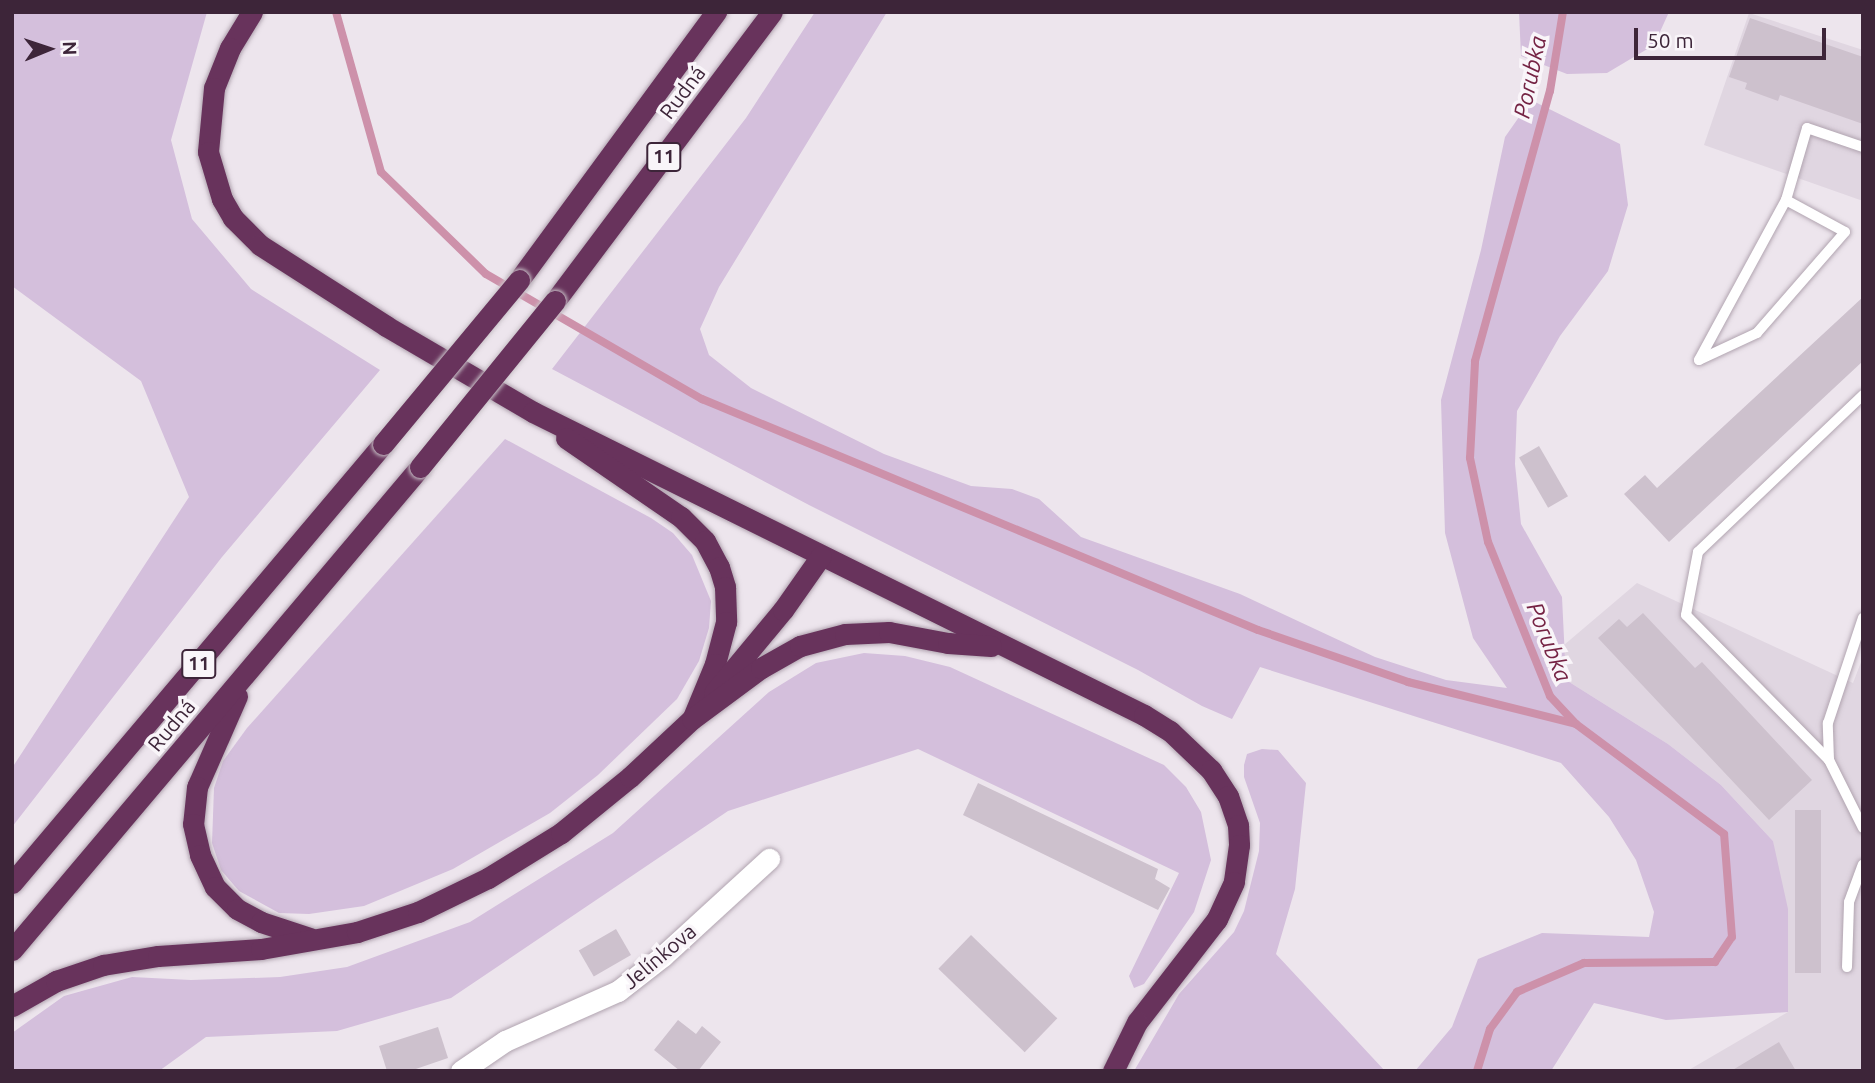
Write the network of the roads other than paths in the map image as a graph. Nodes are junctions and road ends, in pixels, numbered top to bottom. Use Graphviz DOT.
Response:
graph roads {
  1 [pos="252,12"];
  2 [pos="716,12"];
  3 [pos="772,12"];
  4 [pos="1863,147"];
  5 [pos="1787,200"];
  6 [pos="1863,395"];
  7 [pos="533,412"];
  8 [pos="821,556"];
  9 [pos="1863,618"];
  10 [pos="1004,648"];
  11 [pos="249,670"];
  12 [pos="692,719"];
  13 [pos="1829,760"];
  14 [pos="1863,828"];
  15 [pos="769,859"];
  16 [pos="1863,864"];
  17 [pos="12,883"];
  18 [pos="312,939"];
  19 [pos="12,950"];
  20 [pos="1847,967"];
  21 [pos="12,1006"];
  22 [pos="461,1071"];
  23 [pos="1113,1071"];
  1 -- 7 [label="highway"];
  2 -- 17 [label="highway, Rudná / 11, bridge"];
  3 -- 11 [label="highway, Rudná / 11, bridge"];
  4 -- 5 [label="lane"];
  5 -- 5 [label="lane"];
  6 -- 13 [label="lane"];
  7 -- 8 [label="highway"];
  7 -- 12 [label="highway"];
  8 -- 10 [label="highway"];
  8 -- 12 [label="highway"];
  9 -- 13 [label="lane"];
  10 -- 12 [label="highway"];
  10 -- 23 [label="highway"];
  11 -- 18 [label="highway"];
  11 -- 19 [label="highway, Rudná / 11"];
  12 -- 18 [label="highway"];
  13 -- 14 [label="lane"];
  15 -- 22 [label="street, Jelínkova"];
  16 -- 20 [label="lane"];
  18 -- 21 [label="highway"];
}
